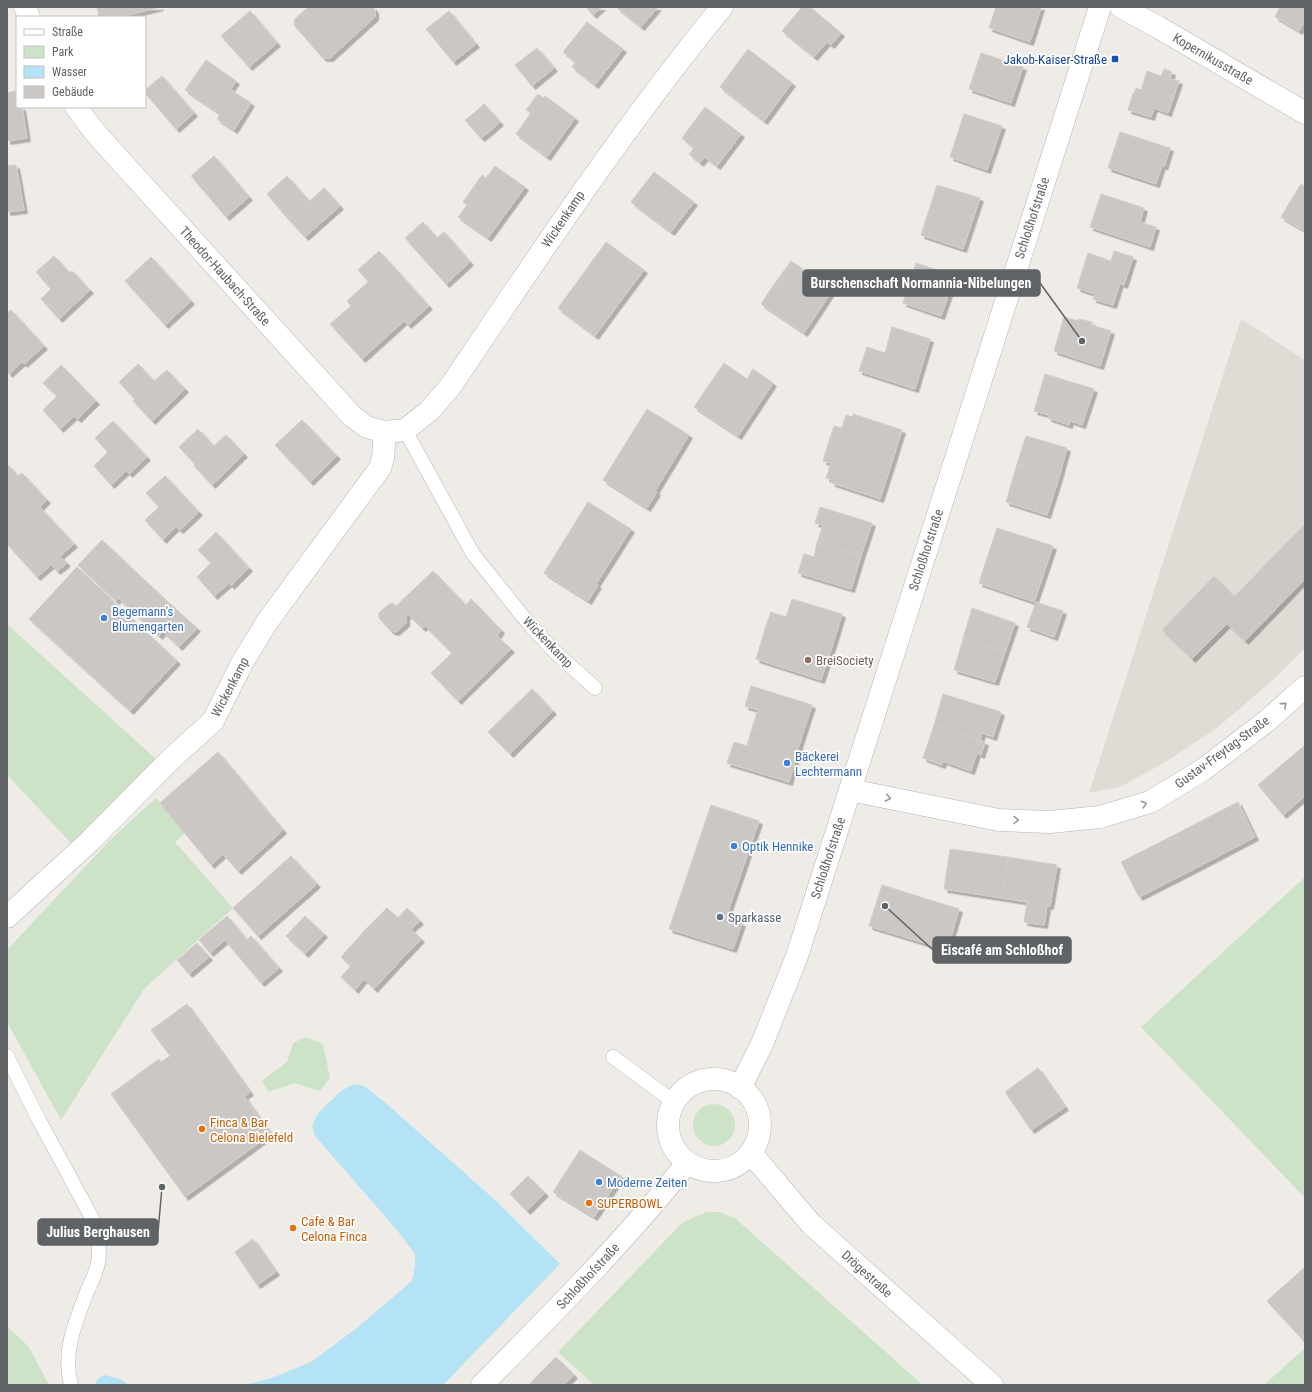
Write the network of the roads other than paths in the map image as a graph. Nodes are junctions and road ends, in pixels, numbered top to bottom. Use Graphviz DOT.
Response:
graph roads {
  1 [pos="722,7"];
  2 [pos="1100,7"];
  3 [pos="1121,7"];
  4 [pos="77,108"];
  5 [pos="1305,113"];
  6 [pos="395,431"];
  7 [pos="1305,687"];
  8 [pos="595,688"];
  9 [pos="850,790"];
  10 [pos="7,917"];
  11 [pos="7,1056"];
  12 [pos="612,1057"];
  13 [pos="740,1088"];
  14 [pos="674,1102"];
  15 [pos="751,1153"];
  16 [pos="687,1163"];
  17 [pos="71,1385"];
  18 [pos="482,1385"];
  19 [pos="992,1385"];
  1 -- 6 [label="street, Wickenkamp"];
  2 -- 9 [label="street, Schloßhofstraße"];
  3 -- 5 [label="street, Kopernikusstraße"];
  4 -- 6 [label="street, Theodor-Haubach-Straße"];
  6 -- 8 [label="lane, Wickenkamp"];
  6 -- 10 [label="street, Wickenkamp"];
  9 -- 7 [label="street, Gustav-Freytag-Straße, one-way"];
  9 -- 13 [label="street, Schloßhofstraße"];
  11 -- 17 [label="lane"];
  12 -- 14 [label="lane"];
  13 -- 14 [label="street"];
  13 -- 15 [label="street"];
  14 -- 16 [label="street"];
  15 -- 16 [label="street"];
  15 -- 19 [label="street, Drögestraße"];
  16 -- 18 [label="street, Schloßhofstraße"];
}
